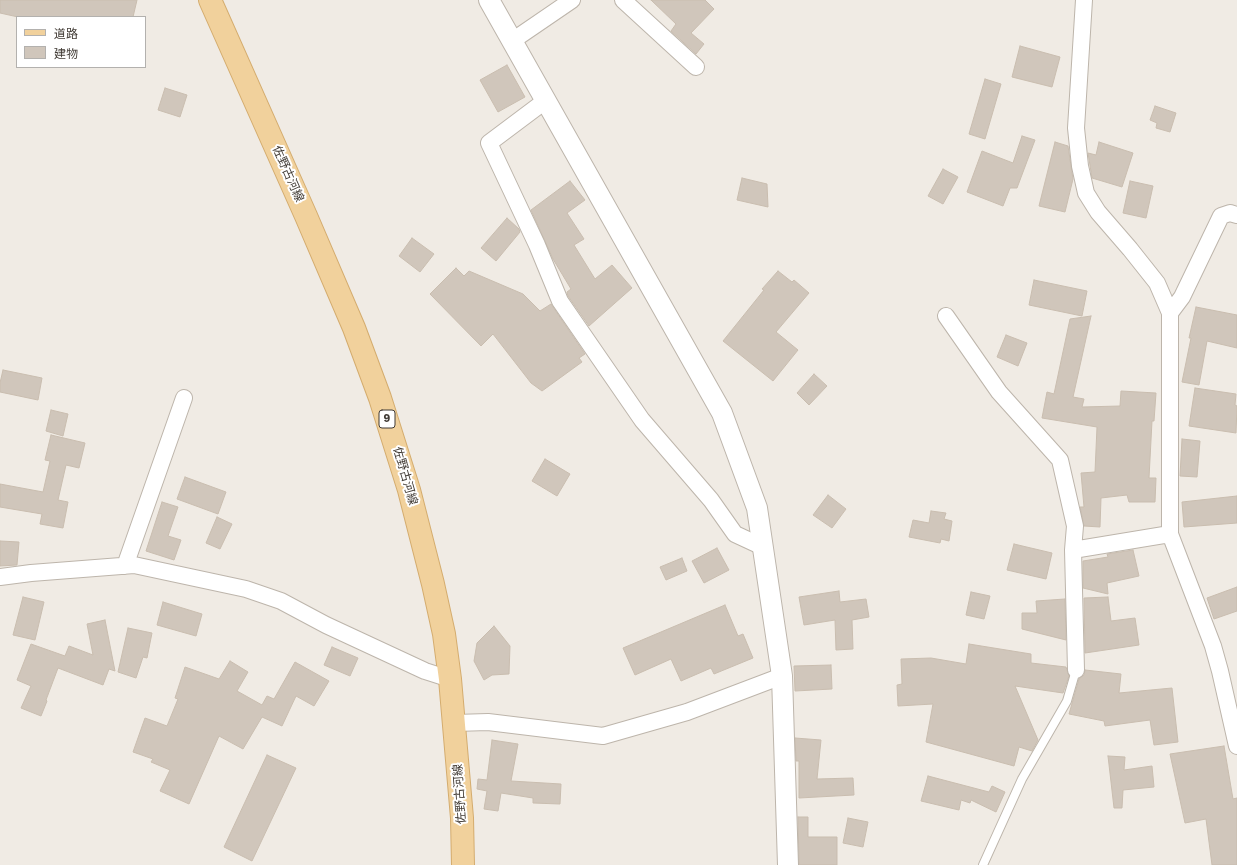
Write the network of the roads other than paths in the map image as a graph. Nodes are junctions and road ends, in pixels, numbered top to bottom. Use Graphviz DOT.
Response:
graph roads {
  1 [pos="210,0"];
  2 [pos="488,0"];
  3 [pos="572,0"];
  4 [pos="623,0"];
  5 [pos="1084,0"];
  6 [pos="512,41"];
  7 [pos="696,67"];
  8 [pos="545,101"];
  9 [pos="1237,215"];
  10 [pos="1170,313"];
  11 [pos="946,316"];
  12 [pos="184,398"];
  13 [pos="1170,534"];
  14 [pos="763,547"];
  15 [pos="1073,550"];
  16 [pos="125,566"];
  17 [pos="0,576"];
  18 [pos="1076,670"];
  19 [pos="782,676"];
  20 [pos="450,679"];
  21 [pos="454,723"];
  22 [pos="1237,746"];
  23 [pos="463,865"];
  24 [pos="788,865"];
  25 [pos="983,865"];
  1 -- 20 [label="main road, 佐野古河線 / 9"];
  2 -- 6 [label="street"];
  3 -- 6 [label="street"];
  4 -- 7 [label="street"];
  5 -- 10 [label="street"];
  6 -- 8 [label="street"];
  8 -- 14 [label="street"];
  8 -- 14 [label="street"];
  9 -- 10 [label="street"];
  10 -- 13 [label="street"];
  11 -- 15 [label="street"];
  12 -- 16 [label="street"];
  13 -- 15 [label="street"];
  13 -- 22 [label="street"];
  14 -- 19 [label="street"];
  15 -- 18 [label="street"];
  16 -- 17 [label="street"];
  16 -- 20 [label="street"];
  18 -- 25 [label="lane"];
  19 -- 21 [label="street"];
  19 -- 24 [label="street"];
  20 -- 21 [label="main road, 佐野古河線 / 9"];
  21 -- 23 [label="main road, 佐野古河線 / 9"];
}
